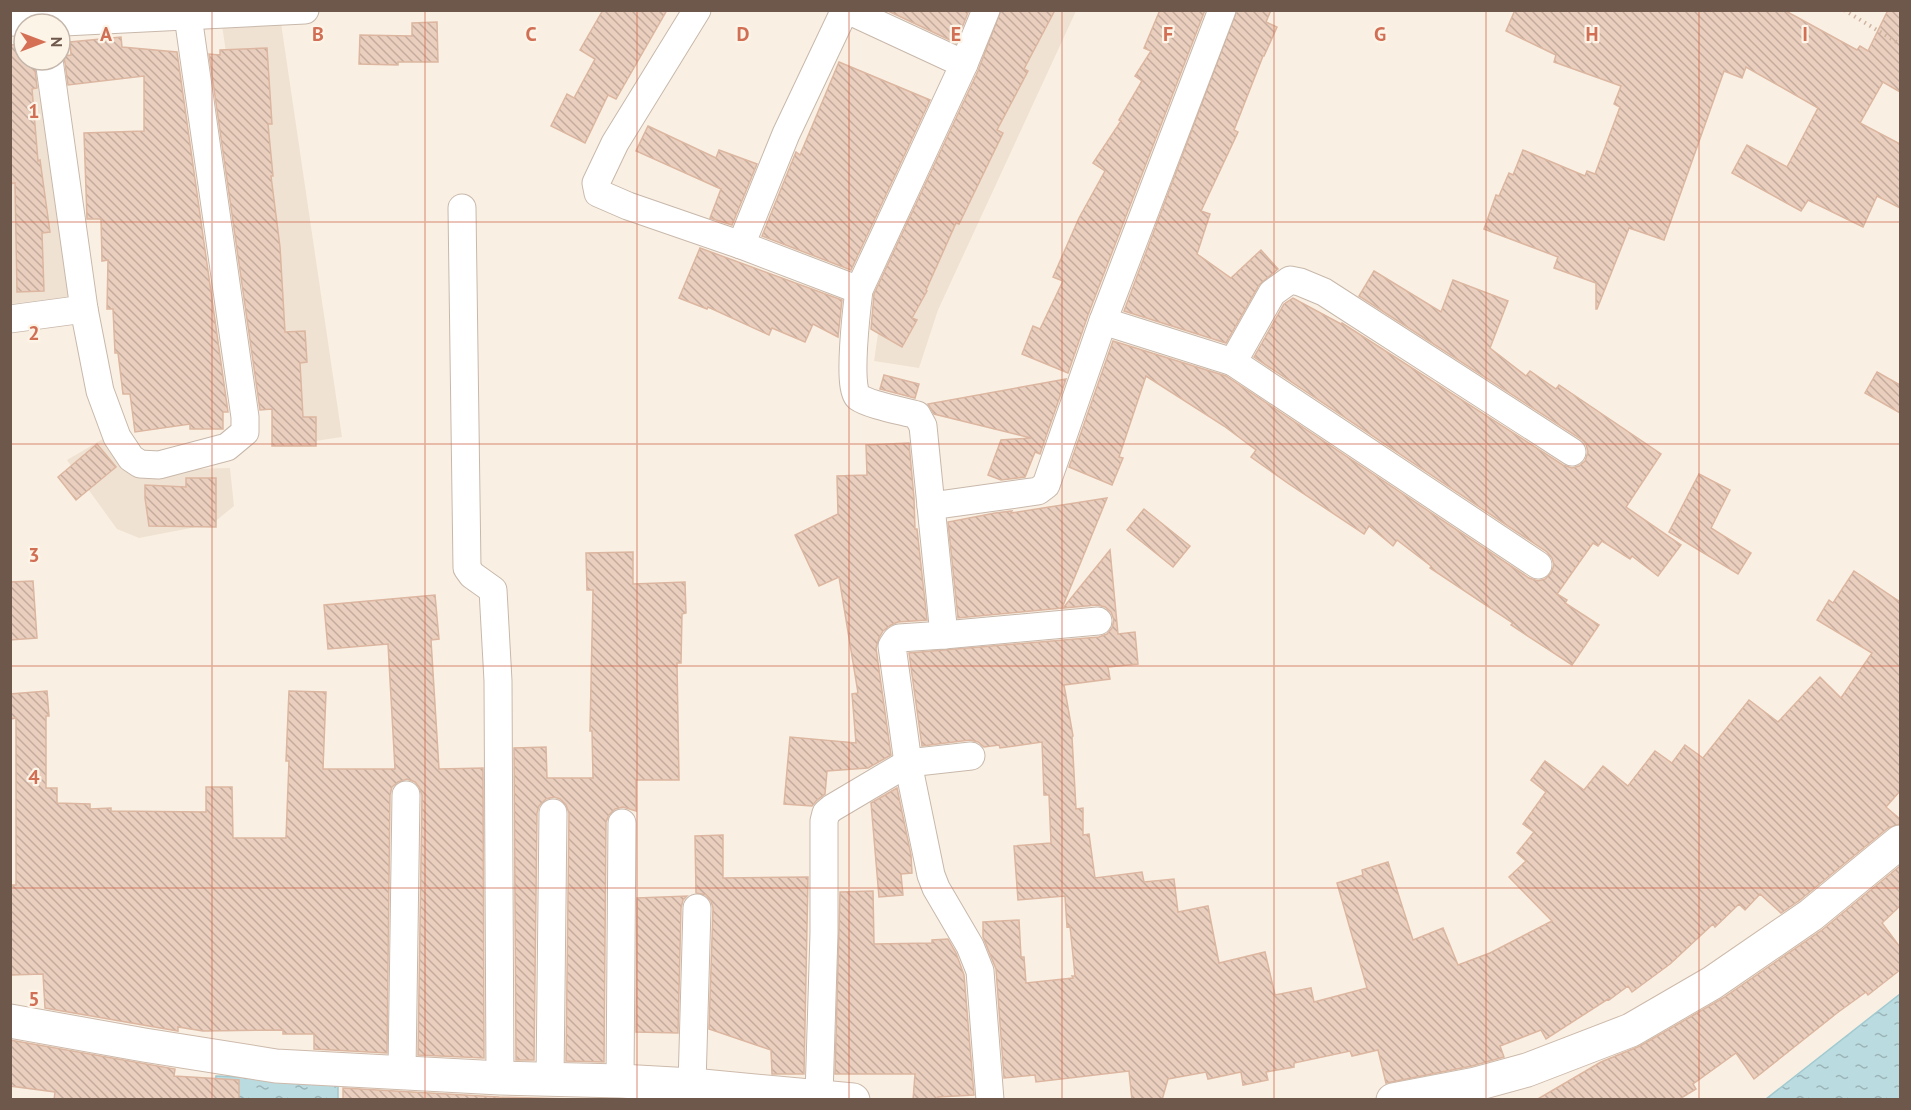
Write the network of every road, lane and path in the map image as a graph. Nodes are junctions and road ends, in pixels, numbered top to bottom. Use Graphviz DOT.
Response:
graph roads {
  1 [pos="305,10"];
  2 [pos="697,10"];
  3 [pos="986,10"];
  4 [pos="1222,10"];
  5 [pos="1844,10"];
  6 [pos="188,16"];
  7 [pos="72,22"];
  8 [pos="1900,44"];
  9 [pos="964,63"];
  10 [pos="51,72"];
  11 [pos="462,208"];
  12 [pos="741,245"];
  13 [pos="859,290"];
  14 [pos="84,309"];
  15 [pos="10,319"];
  16 [pos="1103,321"];
  17 [pos="1233,362"];
  18 [pos="1572,453"];
  19 [pos="931,506"];
  20 [pos="1538,565"];
  21 [pos="1098,621"];
  22 [pos="944,635"];
  23 [pos="971,756"];
  24 [pos="908,763"];
  25 [pos="406,795"];
  26 [pos="553,813"];
  27 [pos="622,823"];
  28 [pos="1900,842"];
  29 [pos="697,908"];
  30 [pos="10,1021"];
  31 [pos="402,1071"];
  32 [pos="500,1078"];
  33 [pos="550,1078"];
  34 [pos="620,1081"];
  35 [pos="692,1085"];
  36 [pos="819,1096"];
  37 [pos="853,1100"];
  38 [pos="990,1100"];
  39 [pos="1393,1100"];
  1 -- 6 [label="street"];
  2 -- 12 [label="street"];
  3 -- 9 [label="street"];
  4 -- 16 [label="street"];
  5 -- 8 [label="path"];
  6 -- 7 [label="street"];
  6 -- 14 [label="street"];
  9 -- 12 [label="street"];
  9 -- 13 [label="street"];
  10 -- 14 [label="street"];
  11 -- 32 [label="street"];
  12 -- 13 [label="street"];
  13 -- 19 [label="street"];
  14 -- 15 [label="street"];
  16 -- 17 [label="street"];
  16 -- 19 [label="street"];
  17 -- 18 [label="street"];
  17 -- 20 [label="street"];
  19 -- 22 [label="street"];
  21 -- 22 [label="street"];
  22 -- 24 [label="street"];
  23 -- 24 [label="street"];
  24 -- 36 [label="street"];
  24 -- 38 [label="street"];
  25 -- 31 [label="street"];
  26 -- 33 [label="street"];
  27 -- 34 [label="street"];
  28 -- 39 [label="street"];
  29 -- 35 [label="street"];
  30 -- 31 [label="street"];
  31 -- 32 [label="street"];
  32 -- 33 [label="street"];
  33 -- 34 [label="street"];
  34 -- 35 [label="street"];
  35 -- 36 [label="street"];
  36 -- 37 [label="street"];
}
